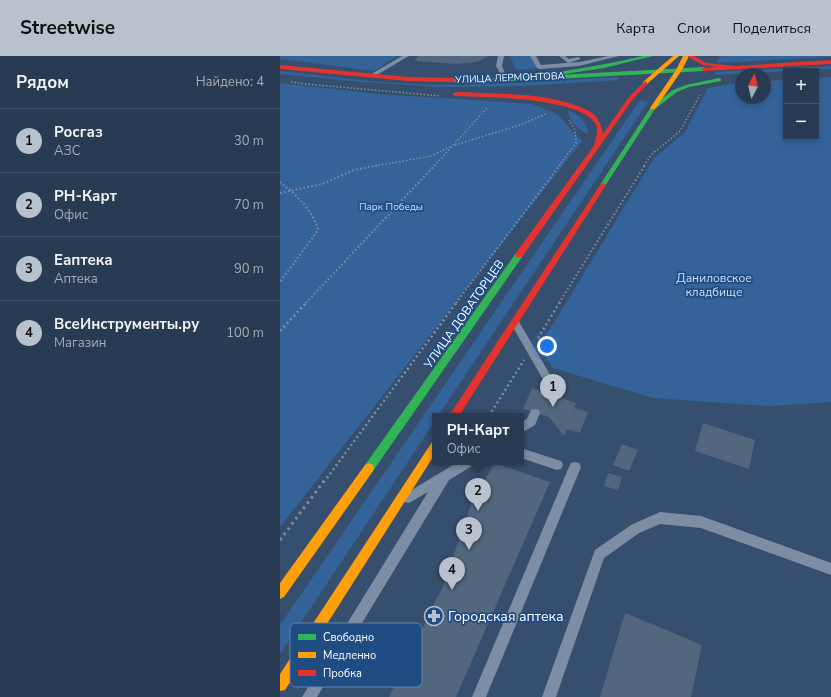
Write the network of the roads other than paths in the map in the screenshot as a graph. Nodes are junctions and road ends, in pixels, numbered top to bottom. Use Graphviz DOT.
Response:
graph roads {
  1 [pos="406,56"];
  2 [pos="501,56"];
  3 [pos="533,56"];
  4 [pos="562,56"];
  5 [pos="591,56"];
  6 [pos="616,56"];
  7 [pos="650,56"];
  8 [pos="675,56"];
  9 [pos="686,56"];
  10 [pos="690,56"];
  11 [pos="831,62"];
  12 [pos="280,67"];
  13 [pos="735,67"];
  14 [pos="679,70"];
  15 [pos="656,72"];
  16 [pos="609,74"];
  17 [pos="371,76"];
  18 [pos="523,79"];
  19 [pos="672,81"];
  20 [pos="631,84"];
  21 [pos="650,88"];
  22 [pos="532,89"];
  23 [pos="653,108"];
  24 [pos="595,150"];
  25 [pos="515,322"];
  26 [pos="545,393"];
  27 [pos="456,413"];
  28 [pos="535,413"];
  29 [pos="524,426"];
  30 [pos="432,450"];
  31 [pos="524,454"];
  32 [pos="463,465"];
  33 [pos="557,465"];
  34 [pos="575,467"];
  35 [pos="445,476"];
  36 [pos="395,507"];
  37 [pos="831,569"];
  38 [pos="280,593"];
  39 [pos="320,623"];
  40 [pos="355,623"];
  41 [pos="290,670"];
  42 [pos="280,685"];
  43 [pos="315,687"];
  44 [pos="309,697"];
  45 [pos="479,697"];
  46 [pos="549,697"];
  1 -- 17 [label="lane"];
  2 -- 18 [label="lane"];
  3 -- 6 [label="lane"];
  4 -- 5 [label="lane"];
  7 -- 18 [label="main road, УЛИЦА ЛЕРМОНТОВА"];
  8 -- 15 [label="main road, УЛИЦА ДОВАТОРЦЕВ"];
  9 -- 14 [label="main road"];
  10 -- 13 [label="main road"];
  11 -- 13 [label="main road, УЛИЦА ЛЕРМОНТОВА"];
  12 -- 17 [label="main road, УЛИЦА ЛЕРМОНТОВА"];
  13 -- 14 [label="main road, УЛИЦА ЛЕРМОНТОВА"];
  14 -- 15 [label="main road, УЛИЦА ЛЕРМОНТОВА"];
  14 -- 19 [label="main road"];
  15 -- 16 [label="main road, УЛИЦА ЛЕРМОНТОВА"];
  15 -- 21 [label="main road, УЛИЦА ДОВАТОРЦЕВ"];
  16 -- 18 [label="main road, УЛИЦА ЛЕРМОНТОВА"];
  16 -- 21 [label="main road"];
  17 -- 18 [label="main road, УЛИЦА ЛЕРМОНТОВА"];
  19 -- 21 [label="main road"];
  19 -- 23 [label="main road"];
  19 -- 23 [label="main road"];
  20 -- 21 [label="main road"];
  21 -- 23 [label="main road"];
  21 -- 24 [label="main road, УЛИЦА ДОВАТОРЦЕВ"];
  22 -- 24 [label="main road, УЛИЦА ЛЕРМОНТОВА"];
  23 -- 25 [label="main road"];
  24 -- 38 [label="main road, УЛИЦА ДОВАТОРЦЕВ"];
  25 -- 26 [label="lane"];
  25 -- 27 [label="main road"];
  28 -- 29 [label="lane"];
  30 -- 36 [label="main road"];
  31 -- 33 [label="lane"];
  32 -- 35 [label="lane"];
  34 -- 45 [label="lane"];
  35 -- 36 [label="lane"];
  35 -- 40 [label="lane"];
  36 -- 39 [label="main road"];
  37 -- 46 [label="lane"];
  41 -- 42 [label="main road"];
  43 -- 44 [label="lane"];
}
